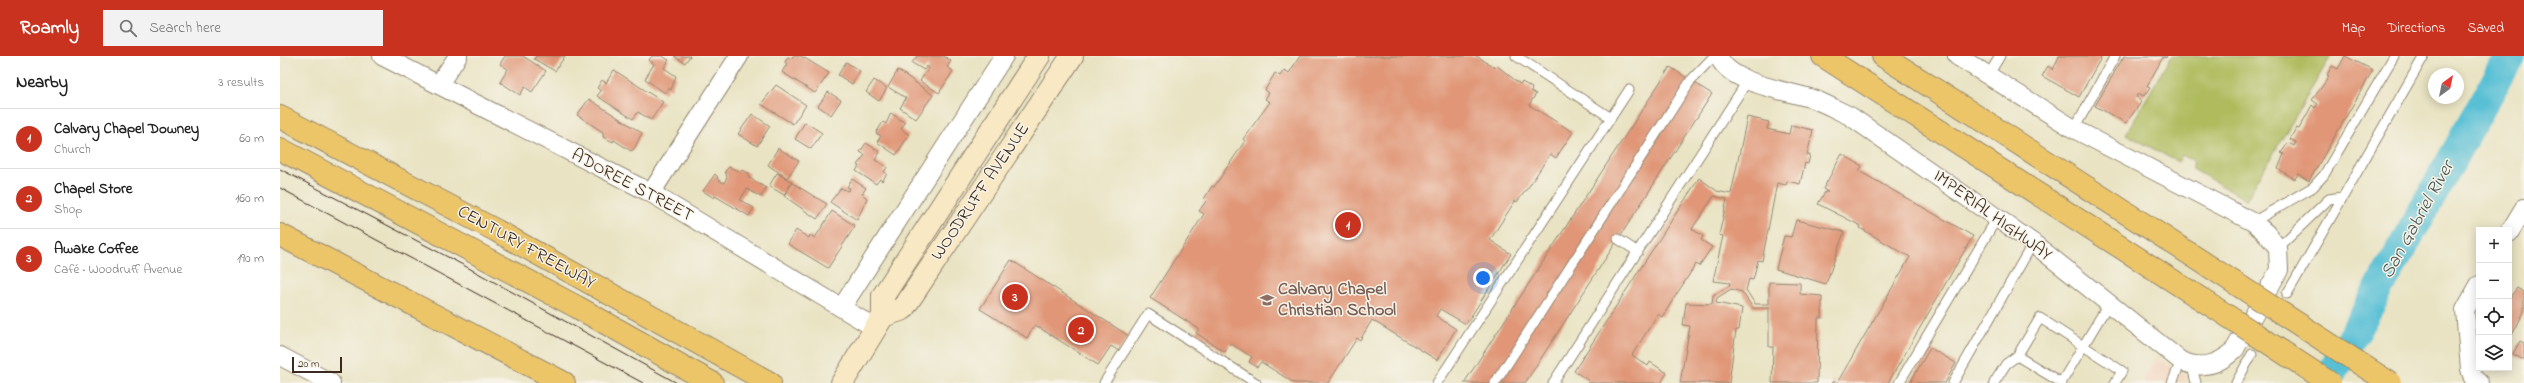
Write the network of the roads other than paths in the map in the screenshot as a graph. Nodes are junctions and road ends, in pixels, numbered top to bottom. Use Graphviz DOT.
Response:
graph roads {
  1 [pos="382,56"];
  2 [pos="458,56"];
  3 [pos="739,56"];
  4 [pos="1004,56"];
  5 [pos="1039,56"];
  6 [pos="1072,56"];
  7 [pos="1516,56"];
  8 [pos="1714,56"];
  9 [pos="1718,56"];
  10 [pos="1823,56"];
  11 [pos="1883,56"];
  12 [pos="1957,56"];
  13 [pos="2000,56"];
  14 [pos="2115,56"];
  15 [pos="2394,56"];
  16 [pos="2424,56"];
  17 [pos="1988,76"];
  18 [pos="1748,80"];
  19 [pos="439,84"];
  20 [pos="1629,90"];
  21 [pos="280,117"];
  22 [pos="1611,118"];
  23 [pos="2074,129"];
  24 [pos="280,150"];
  25 [pos="650,193"];
  26 [pos="2342,196"];
  27 [pos="2524,208"];
  28 [pos="1997,218"];
  29 [pos="2253,222"];
  30 [pos="2512,228"];
  31 [pos="280,234"];
  32 [pos="1618,239"];
  33 [pos="2033,244"];
  34 [pos="2278,248"];
  35 [pos="1638,252"];
  36 [pos="2476,290"];
  37 [pos="2287,294"];
  38 [pos="2109,304"];
  39 [pos="842,307"];
  40 [pos="879,322"];
  41 [pos="2084,346"];
  42 [pos="2252,354"];
  43 [pos="280,356"];
  44 [pos="2017,356"];
  45 [pos="2190,370"];
  46 [pos="848,374"];
  47 [pos="331,383"];
  48 [pos="564,383"];
  49 [pos="712,383"];
  50 [pos="770,383"];
  51 [pos="1104,383"];
  52 [pos="1256,383"];
  53 [pos="1437,383"];
  54 [pos="1495,383"];
  55 [pos="1553,383"];
  56 [pos="1899,383"];
  57 [pos="1953,383"];
  58 [pos="1994,383"];
  59 [pos="2062,383"];
  60 [pos="2115,383"];
  61 [pos="2172,383"];
  62 [pos="2236,383"];
  63 [pos="2330,383"];
  64 [pos="2390,383"];
  65 [pos="2478,383"];
  1 -- 19 [label="street, ADOREE STREET"];
  2 -- 19 [label="street"];
  3 -- 25 [label="street"];
  4 -- 39 [label="street"];
  5 -- 40 [label="main road, WOODRUFF AVENUE"];
  6 -- 40 [label="main road, WOODRUFF AVENUE"];
  7 -- 22 [label="lane"];
  8 -- 54 [label="lane"];
  9 -- 18 [label="street, IMPERIAL HIGHWAY"];
  10 -- 63 [label="main road, bridge"];
  11 -- 64 [label="main road, bridge"];
  12 -- 17 [label="street"];
  13 -- 17 [label="lane"];
  14 -- 23 [label="lane"];
  15 -- 29 [label="lane"];
  16 -- 26 [label="lane"];
  17 -- 23 [label="street"];
  18 -- 28 [label="street, IMPERIAL HIGHWAY"];
  18 -- 35 [label="lane"];
  19 -- 25 [label="street, ADOREE STREET"];
  20 -- 22 [label="lane"];
  21 -- 50 [label="main road, CENTURY FREEWAY"];
  22 -- 53 [label="lane"];
  23 -- 29 [label="street"];
  24 -- 49 [label="main road"];
  25 -- 39 [label="street, ADOREE STREET"];
  26 -- 34 [label="lane"];
  26 -- 37 [label="lane"];
  27 -- 30 [label="street"];
  28 -- 33 [label="street, IMPERIAL HIGHWAY"];
  28 -- 56 [label="lane"];
  29 -- 34 [label="street"];
  31 -- 48 [label="main road"];
  32 -- 35 [label="lane"];
  33 -- 38 [label="street, IMPERIAL HIGHWAY"];
  33 -- 57 [label="lane"];
  34 -- 45 [label="street"];
  35 -- 55 [label="lane"];
  36 -- 65 [label="street"];
  38 -- 41 [label="lane"];
  38 -- 45 [label="street, IMPERIAL HIGHWAY"];
  39 -- 40 [label="street, ADOREE STREET"];
  40 -- 46 [label="main road, WOODRUFF AVENUE"];
  41 -- 44 [label="lane"];
  41 -- 59 [label="lane"];
  41 -- 60 [label="lane"];
  42 -- 62 [label="lane"];
  43 -- 47 [label="street"];
  44 -- 58 [label="lane"];
  44 -- 59 [label="lane"];
  45 -- 61 [label="lane"];
  51 -- 52 [label="lane"];
}
